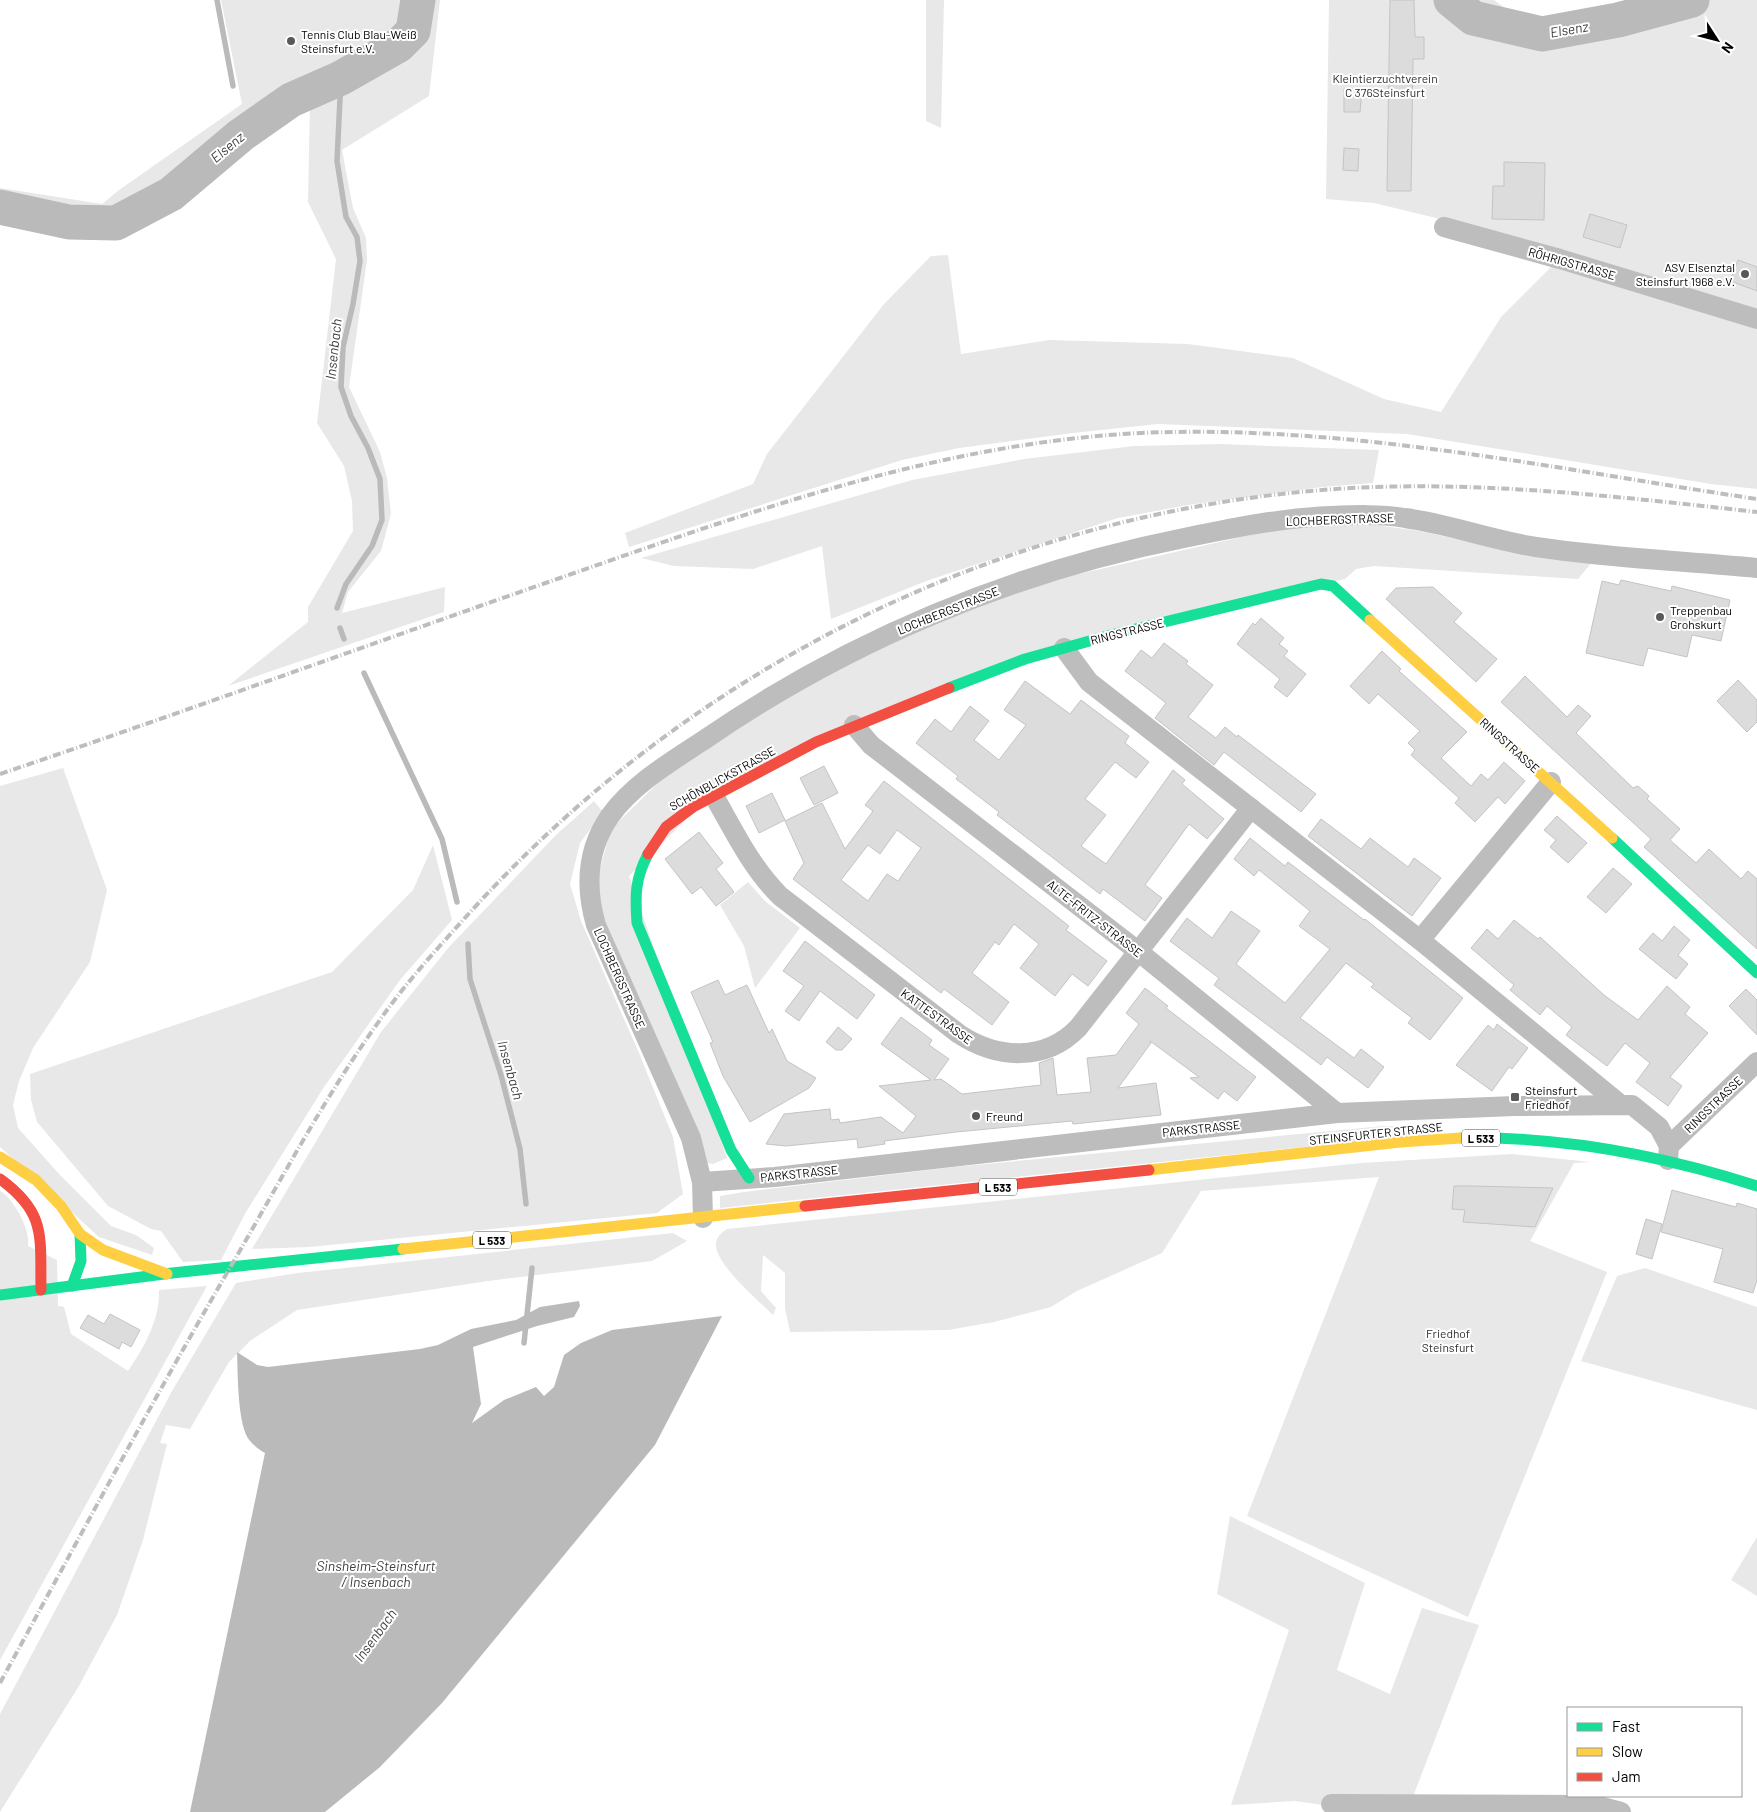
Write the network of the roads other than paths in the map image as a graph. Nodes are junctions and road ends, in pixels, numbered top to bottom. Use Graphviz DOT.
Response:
graph roads {
  1 [pos="1444,227"];
  2 [pos="1757,319"];
  3 [pos="1757,568"];
  4 [pos="1064,648"];
  5 [pos="854,725"];
  6 [pos="1551,782"];
  7 [pos="714,796"];
  8 [pos="1251,808"];
  9 [pos="1420,940"];
  10 [pos="1139,952"];
  11 [pos="1757,973"];
  12 [pos="1757,1062"];
  13 [pos="1621,1105"];
  14 [pos="1337,1113"];
  15 [pos="1668,1153"];
  16 [pos="0,1157"];
  17 [pos="749,1178"];
  18 [pos="0,1179"];
  19 [pos="702,1182"];
  20 [pos="1757,1186"];
  21 [pos="703,1218"];
  22 [pos="80,1234"];
  23 [pos="167,1274"];
  24 [pos="72,1286"];
  25 [pos="41,1290"];
  26 [pos="0,1295"];
  27 [pos="1331,1804"];
  28 [pos="1621,1812"];
  1 -- 2 [label="street, RÖHRIGSTRASSE"];
  3 -- 19 [label="street, LOCHBERGSTRASSE"];
  4 -- 5 [label="main road, SCHÖNBLICKSTRASSE"];
  4 -- 6 [label="main road, RINGSTRASSE"];
  4 -- 8 [label="street"];
  5 -- 7 [label="main road, SCHÖNBLICKSTRASSE"];
  5 -- 10 [label="street, ALTE-FRITZ-STRASSE"];
  6 -- 9 [label="street"];
  6 -- 11 [label="main road, RINGSTRASSE"];
  7 -- 10 [label="street, KATTESTRASSE"];
  7 -- 17 [label="main road, SCHÖNBLICKSTRASSE"];
  8 -- 9 [label="street"];
  8 -- 10 [label="street, KATTESTRASSE"];
  9 -- 13 [label="street"];
  10 -- 14 [label="street, ALTE-FRITZ-STRASSE"];
  12 -- 15 [label="street, RINGSTRASSE"];
  13 -- 14 [label="street, PARKSTRASSE"];
  13 -- 15 [label="street, PARKSTRASSE"];
  14 -- 17 [label="street, PARKSTRASSE"];
  15 -- 20 [label="main road, STEINSFURTER STRASSE / L 533"];
  15 -- 21 [label="main road, STEINSFURTER STRASSE / L 533"];
  16 -- 22 [label="main road"];
  17 -- 19 [label="street, PARKSTRASSE"];
  18 -- 25 [label="main road"];
  19 -- 21 [label="street, LOCHBERGSTRASSE"];
  21 -- 23 [label="main road, L 533"];
  22 -- 23 [label="main road"];
  22 -- 24 [label="main road"];
  23 -- 24 [label="main road, L 533"];
  24 -- 25 [label="main road, L 533"];
  25 -- 26 [label="main road, L 533"];
  27 -- 28 [label="street"];
}
